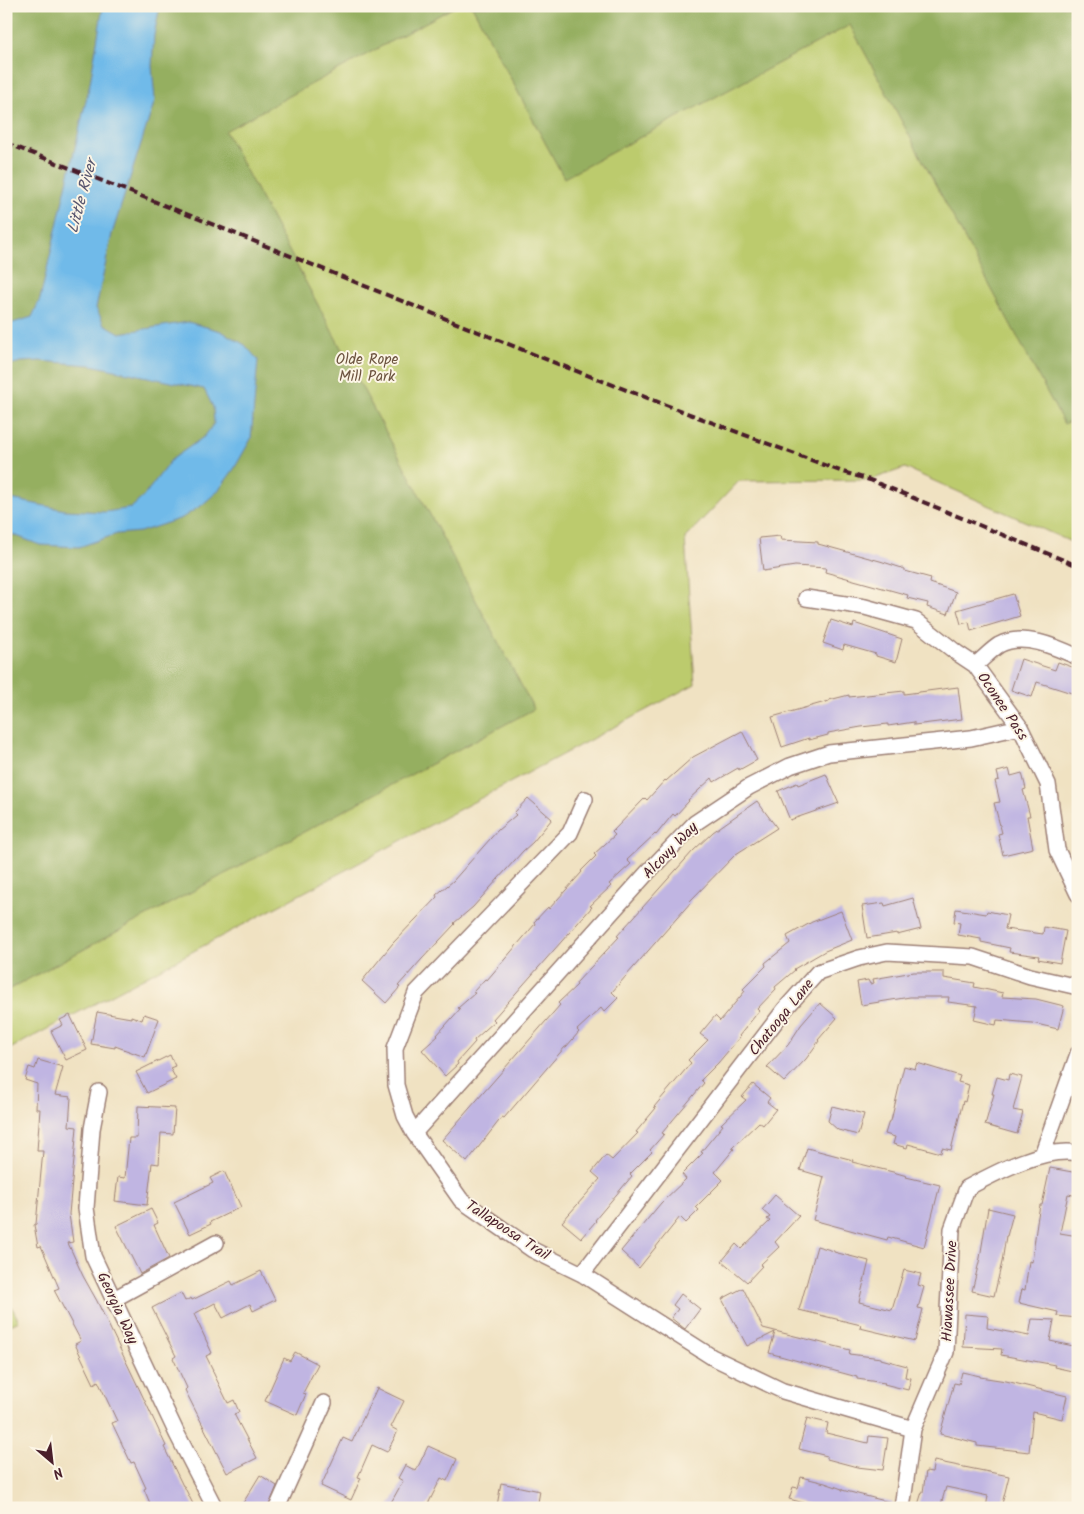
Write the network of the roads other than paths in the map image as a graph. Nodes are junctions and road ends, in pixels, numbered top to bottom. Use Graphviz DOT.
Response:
graph roads {
  1 [pos="806,598"];
  2 [pos="1078,657"];
  3 [pos="975,665"];
  4 [pos="1020,727"];
  5 [pos="585,799"];
  6 [pos="1078,894"];
  7 [pos="1078,987"];
  8 [pos="1078,1054"];
  9 [pos="99,1092"];
  10 [pos="414,1132"];
  11 [pos="1078,1153"];
  12 [pos="1042,1155"];
  13 [pos="216,1243"];
  14 [pos="582,1274"];
  15 [pos="114,1299"];
  16 [pos="324,1403"];
  17 [pos="913,1429"];
  18 [pos="215,1508"];
  19 [pos="276,1508"];
  20 [pos="902,1508"];
  1 -- 3 [label="street, Oconee Pass"];
  2 -- 3 [label="street"];
  3 -- 4 [label="street, Oconee Pass"];
  4 -- 6 [label="street, Oconee Pass"];
  4 -- 10 [label="street, Alcovy Way"];
  5 -- 10 [label="street, Tallapoosa Trail"];
  7 -- 14 [label="street, Chatooga Lane"];
  8 -- 12 [label="street"];
  9 -- 15 [label="street, Georgia Way"];
  10 -- 14 [label="street, Tallapoosa Trail"];
  11 -- 12 [label="street, Hiawassee Drive"];
  12 -- 17 [label="street, Hiawassee Drive"];
  13 -- 15 [label="street"];
  14 -- 17 [label="street, Tallapoosa Trail"];
  15 -- 18 [label="street, Georgia Way"];
  16 -- 19 [label="street"];
  17 -- 20 [label="street, Hiawassee Drive"];
}
